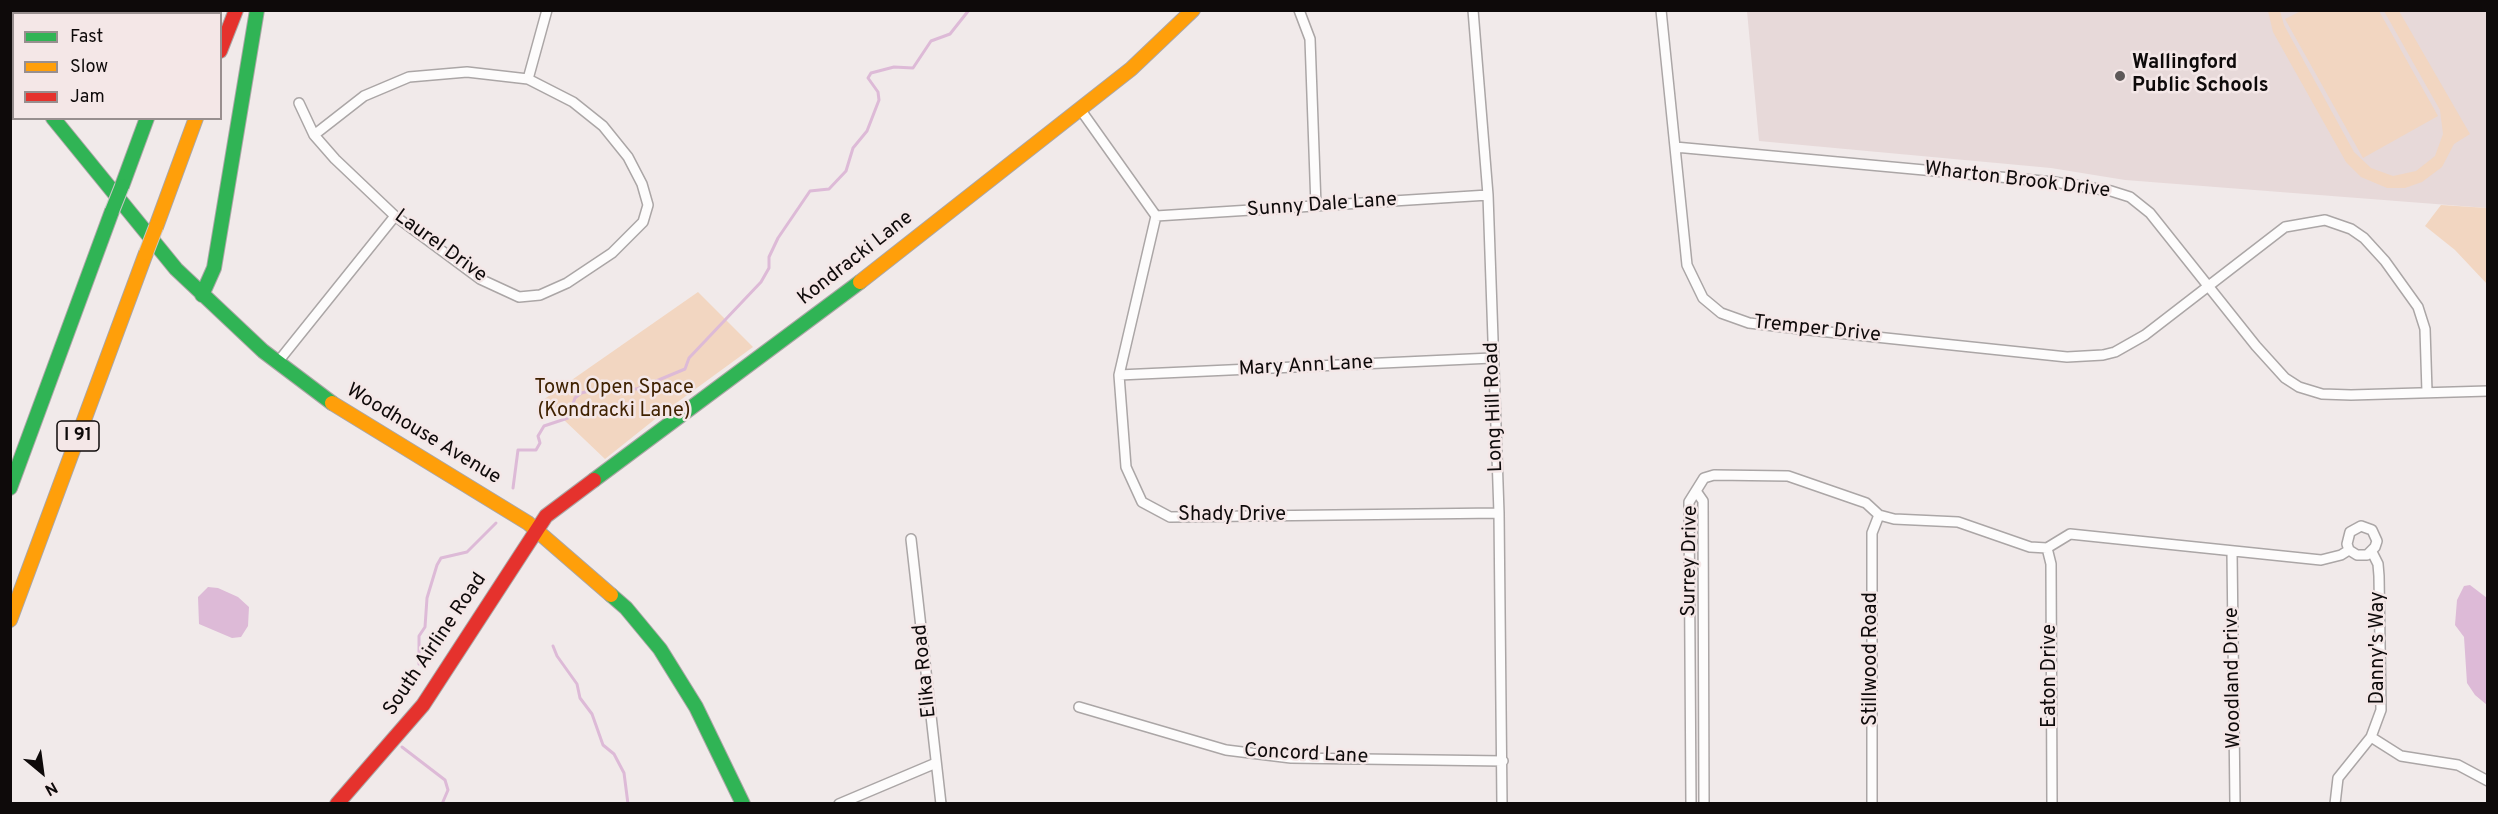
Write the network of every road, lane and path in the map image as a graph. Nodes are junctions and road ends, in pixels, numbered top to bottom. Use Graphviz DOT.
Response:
graph roads {
  1 [pos="236,10"];
  2 [pos="257,10"];
  3 [pos="547,10"];
  4 [pos="1193,10"];
  5 [pos="1299,10"];
  6 [pos="1473,10"];
  7 [pos="1662,10"];
  8 [pos="222,46"];
  9 [pos="528,79"];
  10 [pos="299,103"];
  11 [pos="1080,109"];
  12 [pos="55,120"];
  13 [pos="146,120"];
  14 [pos="195,120"];
  15 [pos="314,135"];
  16 [pos="1675,147"];
  17 [pos="1488,195"];
  18 [pos="1316,206"];
  19 [pos="395,216"];
  20 [pos="1156,216"];
  21 [pos="2208,284"];
  22 [pos="202,295"];
  23 [pos="1492,358"];
  24 [pos="277,363"];
  25 [pos="1119,375"];
  26 [pos="2487,391"];
  27 [pos="2427,392"];
  28 [pos="10,488"];
  29 [pos="1696,491"];
  30 [pos="1499,513"];
  31 [pos="1879,515"];
  32 [pos="536,528"];
  33 [pos="911,539"];
  34 [pos="2047,548"];
  35 [pos="2349,550"];
  36 [pos="2232,552"];
  37 [pos="2372,552"];
  38 [pos="10,620"];
  39 [pos="1079,707"];
  40 [pos="2371,737"];
  41 [pos="1503,761"];
  42 [pos="936,763"];
  43 [pos="2487,781"];
  44 [pos="337,804"];
  45 [pos="743,804"];
  46 [pos="839,804"];
  47 [pos="942,804"];
  48 [pos="1502,804"];
  49 [pos="1691,804"];
  50 [pos="1704,804"];
  51 [pos="1872,804"];
  52 [pos="2052,804"];
  53 [pos="2235,804"];
  54 [pos="2335,804"];
  1 -- 8 [label="main road"];
  2 -- 22 [label="main road"];
  3 -- 9 [label="street"];
  4 -- 11 [label="main road, Kondracki Lane"];
  5 -- 18 [label="street"];
  6 -- 17 [label="street, Long Hill Road"];
  7 -- 16 [label="street, Tremper Drive"];
  9 -- 15 [label="street, Laurel Drive"];
  9 -- 19 [label="street, Laurel Drive"];
  10 -- 15 [label="street, Laurel Drive"];
  11 -- 20 [label="street"];
  11 -- 32 [label="main road, Kondracki Lane"];
  12 -- 22 [label="main road, Woodhouse Avenue"];
  13 -- 28 [label="main road, I 91, bridge"];
  14 -- 38 [label="main road, I 91, bridge"];
  15 -- 19 [label="street, Laurel Drive"];
  16 -- 21 [label="street, Wharton Brook Drive"];
  16 -- 21 [label="street, Tremper Drive"];
  17 -- 18 [label="street, Sunny Dale Lane"];
  17 -- 23 [label="street, Long Hill Road"];
  18 -- 20 [label="street, Sunny Dale Lane"];
  19 -- 24 [label="street"];
  20 -- 25 [label="street, Shady Drive"];
  21 -- 27 [label="street, Wharton Brook Drive"];
  21 -- 27 [label="street, Tremper Drive"];
  22 -- 24 [label="main road, Woodhouse Avenue"];
  23 -- 25 [label="street, Mary Ann Lane"];
  23 -- 30 [label="street, Long Hill Road"];
  24 -- 32 [label="main road, Woodhouse Avenue"];
  25 -- 30 [label="street, Shady Drive"];
  26 -- 27 [label="street, Wharton Brook Drive"];
  29 -- 31 [label="street"];
  29 -- 49 [label="street, Surrey Drive"];
  29 -- 50 [label="street, Surrey Drive"];
  30 -- 41 [label="street, Long Hill Road"];
  31 -- 34 [label="street"];
  31 -- 51 [label="street, Stillwood Road"];
  32 -- 44 [label="main road, South Airline Road"];
  32 -- 45 [label="main road, Woodhouse Avenue"];
  33 -- 42 [label="street, Elika Road"];
  34 -- 36 [label="street"];
  34 -- 52 [label="street, Eaton Drive"];
  35 -- 36 [label="street"];
  35 -- 37 [label="street"];
  35 -- 37 [label="street, Danny's Way"];
  36 -- 53 [label="street, Woodland Drive"];
  37 -- 40 [label="street, Danny's Way"];
  39 -- 41 [label="street, Concord Lane"];
  40 -- 43 [label="street"];
  40 -- 54 [label="street, Danny's Way"];
  41 -- 48 [label="street, Long Hill Road"];
  42 -- 46 [label="street"];
  42 -- 47 [label="street, Elika Road"];
}
